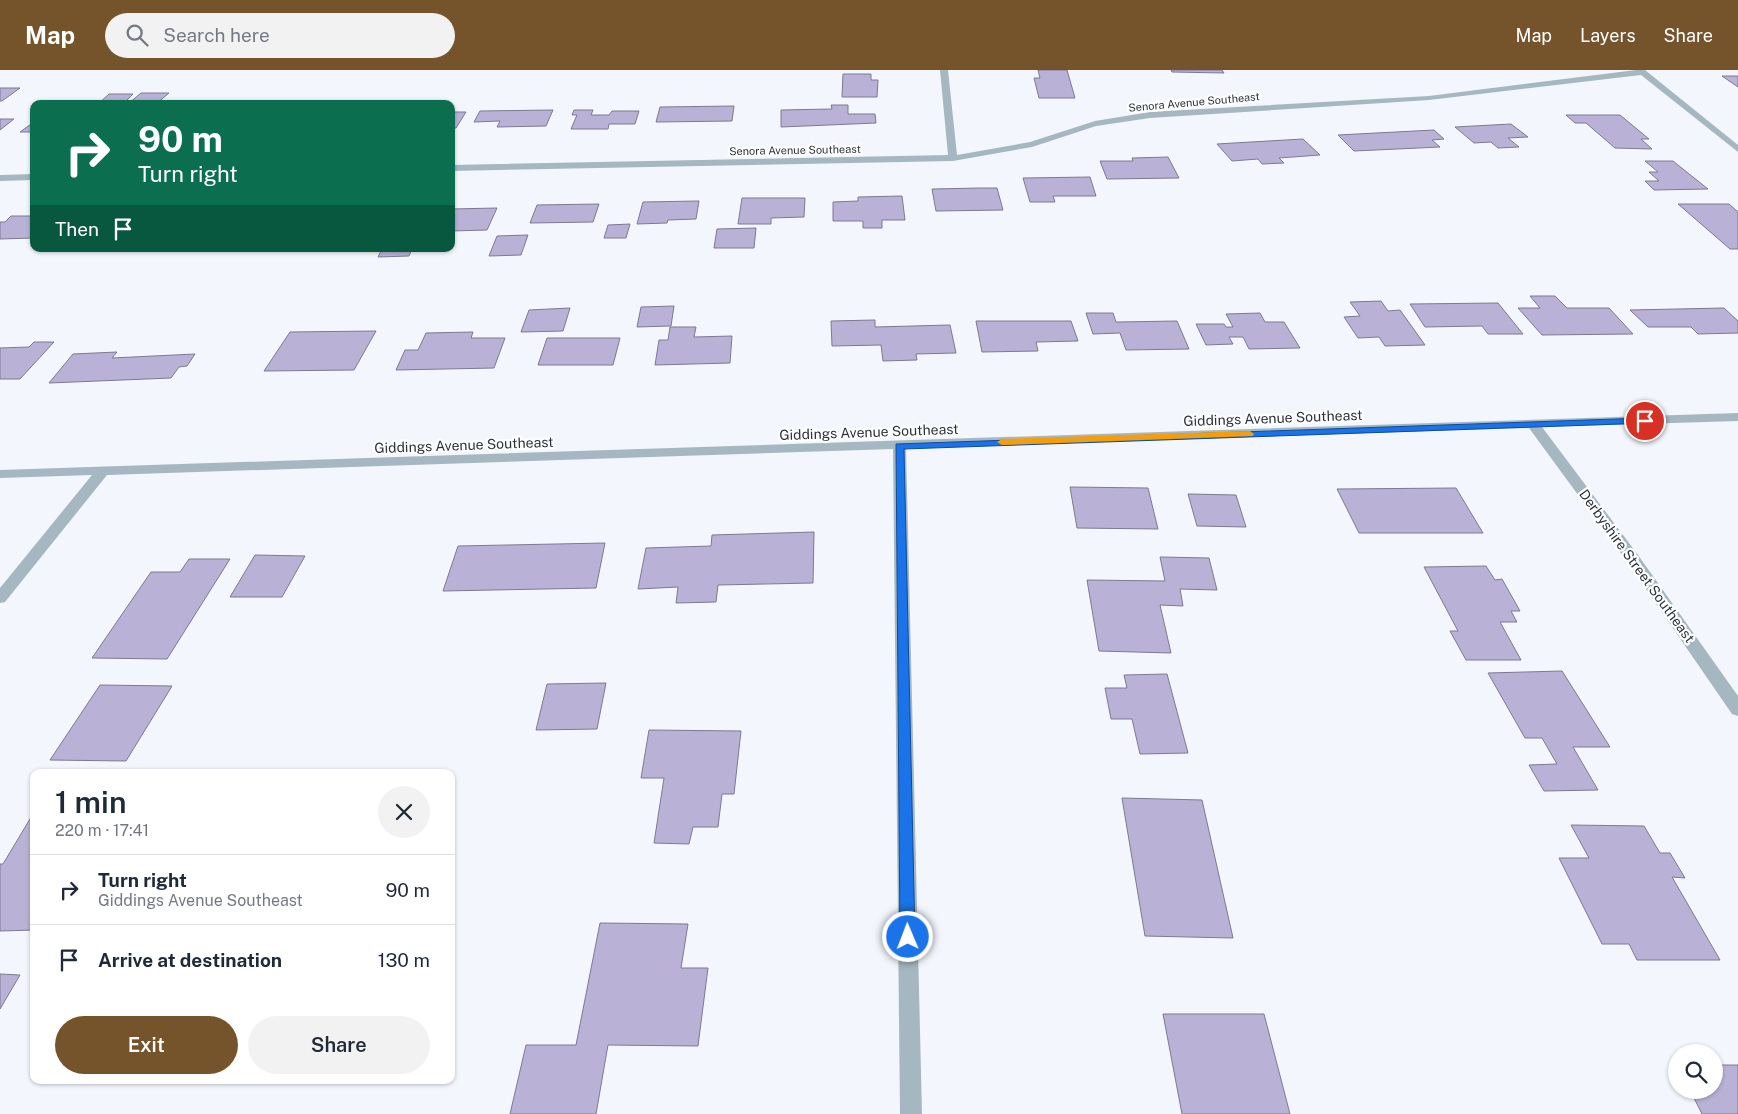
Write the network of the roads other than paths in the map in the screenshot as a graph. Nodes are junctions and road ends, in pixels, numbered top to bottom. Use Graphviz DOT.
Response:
graph roads {
  1 [pos="944,70"];
  2 [pos="1641,71"];
  3 [pos="1738,149"];
  4 [pos="954,158"];
  5 [pos="455,168"];
  6 [pos="30,177"];
  7 [pos="0,178"];
  8 [pos="1738,417"];
  9 [pos="1534,425"];
  10 [pos="899,446"];
  11 [pos="103,471"];
  12 [pos="0,474"];
  13 [pos="0,598"];
  14 [pos="1738,709"];
  15 [pos="911,1114"];
  1 -- 4 [label="street"];
  2 -- 3 [label="street"];
  2 -- 4 [label="street, Senora Avenue Southeast"];
  4 -- 5 [label="street, Senora Avenue Southeast"];
  6 -- 7 [label="street"];
  8 -- 9 [label="street, Giddings Avenue Southeast"];
  9 -- 10 [label="street, Giddings Avenue Southeast"];
  9 -- 14 [label="street, Derbyshire Street Southeast"];
  10 -- 11 [label="street, Giddings Avenue Southeast"];
  10 -- 15 [label="street"];
  11 -- 12 [label="street, Giddings Avenue Southeast"];
  11 -- 13 [label="street"];
}
